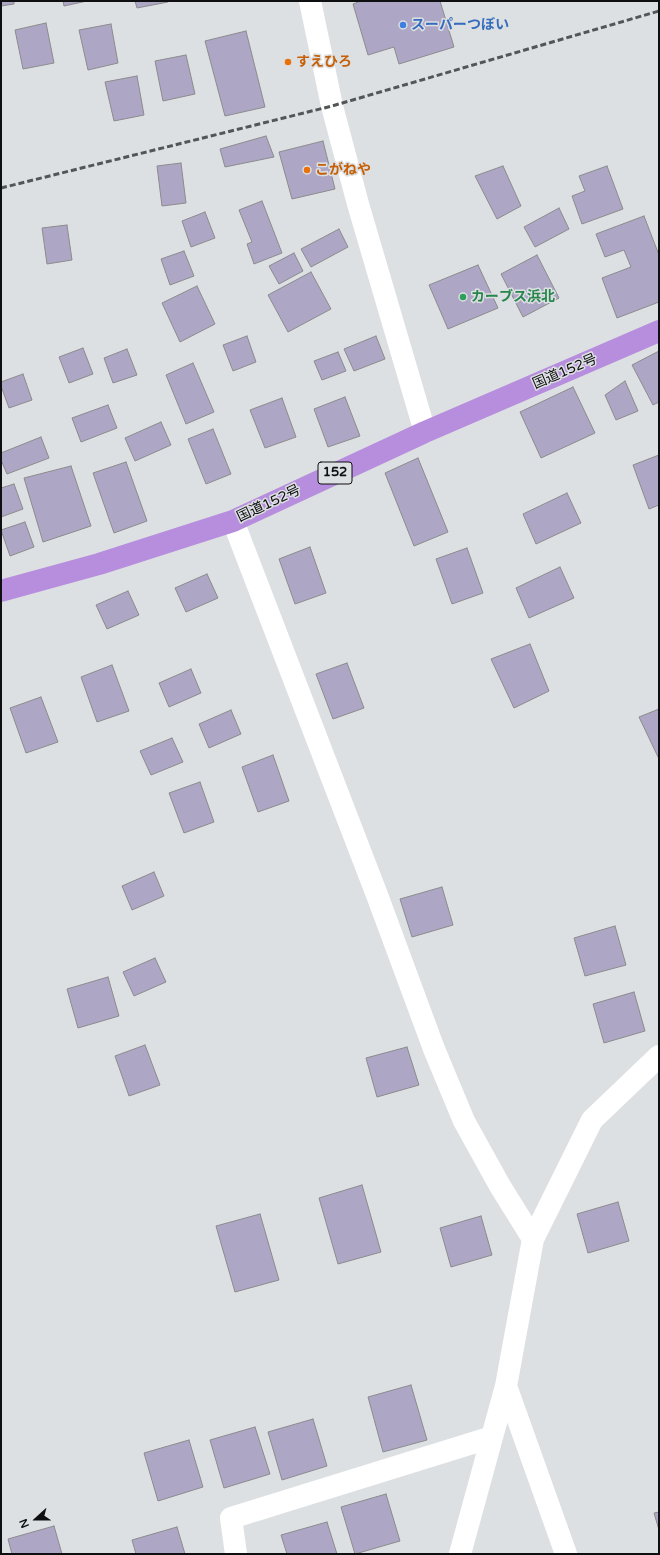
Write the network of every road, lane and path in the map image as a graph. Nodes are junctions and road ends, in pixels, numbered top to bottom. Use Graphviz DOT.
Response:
graph roads {
  1 [pos="310,1"];
  2 [pos="659,331"];
  3 [pos="425,432"];
  4 [pos="233,521"];
  5 [pos="1,591"];
  6 [pos="659,1056"];
  7 [pos="533,1239"];
  8 [pos="506,1386"];
  9 [pos="492,1437"];
  10 [pos="236,1554"];
  11 [pos="460,1554"];
  12 [pos="566,1554"];
  1 -- 3 [label="street"];
  2 -- 3 [label="highway, 国道152号 / 152"];
  3 -- 4 [label="highway, 国道152号 / 152"];
  4 -- 5 [label="highway, 国道152号 / 152"];
  4 -- 7 [label="street"];
  6 -- 7 [label="street"];
  7 -- 8 [label="street"];
  8 -- 9 [label="street"];
  8 -- 12 [label="street"];
  9 -- 10 [label="street"];
  9 -- 11 [label="street"];
}
